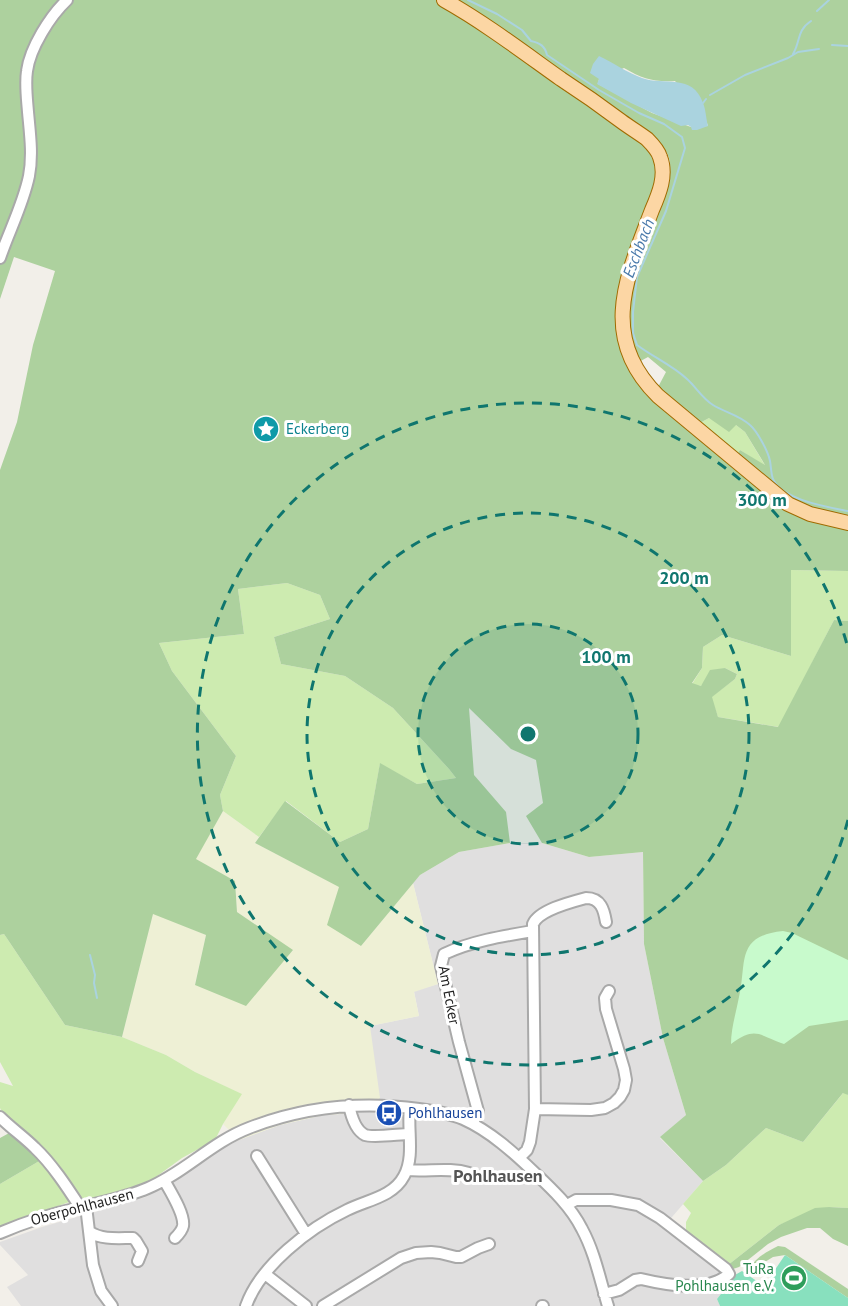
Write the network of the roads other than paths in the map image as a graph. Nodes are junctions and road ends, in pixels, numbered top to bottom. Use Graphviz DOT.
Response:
graph roads {
  1 [pos="67,0"];
  2 [pos="444,0"];
  3 [pos="0,258"];
  4 [pos="848,523"];
  5 [pos="606,922"];
  6 [pos="532,931"];
  7 [pos="609,991"];
  8 [pos="349,1106"];
  9 [pos="410,1108"];
  10 [pos="535,1109"];
  11 [pos="0,1117"];
  12 [pos="473,1123"];
  13 [pos="409,1134"];
  14 [pos="257,1156"];
  15 [pos="519,1158"];
  16 [pos="407,1170"];
  17 [pos="468,1173"];
  18 [pos="164,1180"];
  19 [pos="567,1205"];
  20 [pos="83,1206"];
  21 [pos="90,1232"];
  22 [pos="0,1233"];
  23 [pos="306,1234"];
  24 [pos="175,1238"];
  25 [pos="489,1244"];
  26 [pos="140,1256"];
  27 [pos="265,1274"];
  28 [pos="604,1294"];
  29 [pos="112,1306"];
  30 [pos="246,1306"];
  31 [pos="306,1306"];
  32 [pos="324,1306"];
  33 [pos="608,1306"];
  1 -- 3 [label="street"];
  2 -- 4 [label="main road"];
  5 -- 6 [label="street"];
  6 -- 10 [label="street"];
  6 -- 12 [label="street, Am Ecker"];
  7 -- 10 [label="street"];
  8 -- 9 [label="street, Oberpohlhausen"];
  8 -- 13 [label="street"];
  8 -- 18 [label="street, Oberpohlhausen"];
  9 -- 12 [label="street, Oberpohlhausen"];
  9 -- 13 [label="street"];
  10 -- 15 [label="street"];
  11 -- 20 [label="street"];
  12 -- 15 [label="street, Oberpohlhausen"];
  13 -- 16 [label="street"];
  14 -- 23 [label="street"];
  15 -- 19 [label="street, Oberpohlhausen"];
  16 -- 17 [label="street"];
  16 -- 23 [label="street"];
  18 -- 20 [label="street, Oberpohlhausen"];
  18 -- 24 [label="street"];
  19 -- 28 [label="street, Oberpohlhausen"];
  19 -- 28 [label="street"];
  20 -- 21 [label="street"];
  20 -- 22 [label="street, Oberpohlhausen"];
  21 -- 26 [label="street, Oberpohlhausen"];
  21 -- 29 [label="street"];
  23 -- 27 [label="street"];
  25 -- 32 [label="street"];
  27 -- 30 [label="street"];
  27 -- 31 [label="street"];
  28 -- 33 [label="street, Oberpohlhausen"];
}
